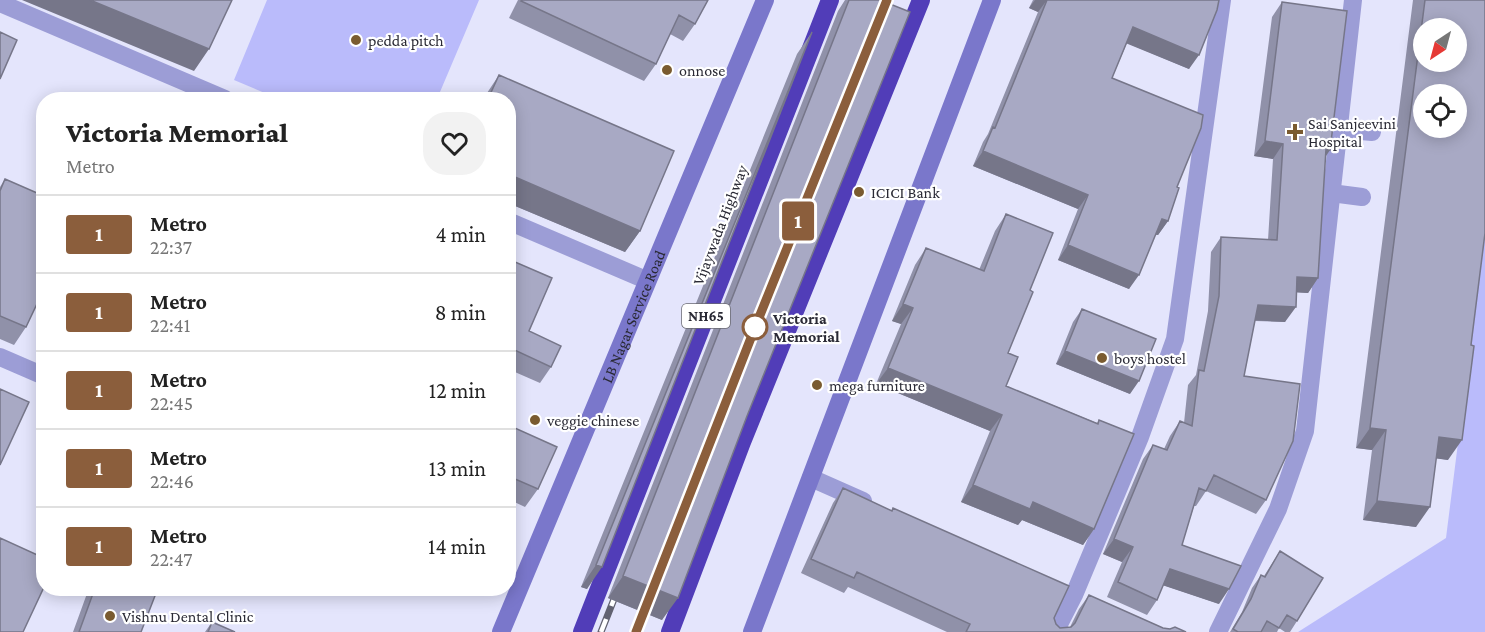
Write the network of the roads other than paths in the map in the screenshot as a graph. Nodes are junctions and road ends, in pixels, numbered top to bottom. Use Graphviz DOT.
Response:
graph roads {
  1 [pos="765,0"];
  2 [pos="830,0"];
  3 [pos="921,0"];
  4 [pos="992,0"];
  5 [pos="1222,0"];
  6 [pos="1352,0"];
  7 [pos="4,2"];
  8 [pos="209,92"];
  9 [pos="1339,129"];
  10 [pos="1372,132"];
  11 [pos="1331,193"];
  12 [pos="1362,197"];
  13 [pos="516,224"];
  14 [pos="646,280"];
  15 [pos="0,357"];
  16 [pos="36,373"];
  17 [pos="811,478"];
  18 [pos="874,506"];
  19 [pos="516,577"];
  20 [pos="1053,586"];
  21 [pos="511,596"];
  22 [pos="1080,597"];
  23 [pos="501,632"];
  24 [pos="582,632"];
  25 [pos="670,632"];
  26 [pos="752,632"];
  27 [pos="1055,632"];
  28 [pos="1218,632"];
  1 -- 14 [label="street, LB Nagar Service Road"];
  2 -- 24 [label="highway, Vijaywada Highway / NH65"];
  3 -- 25 [label="highway"];
  4 -- 17 [label="street"];
  5 -- 22 [label="street"];
  6 -- 9 [label="street"];
  7 -- 8 [label="street"];
  9 -- 10 [label="street"];
  9 -- 11 [label="street"];
  11 -- 12 [label="street"];
  11 -- 28 [label="street"];
  13 -- 14 [label="street"];
  14 -- 19 [label="street, LB Nagar Service Road"];
  15 -- 16 [label="street"];
  17 -- 18 [label="street"];
  17 -- 26 [label="street"];
  20 -- 22 [label="street"];
  21 -- 23 [label="street, LB Nagar Service Road"];
  22 -- 27 [label="street"];
}
